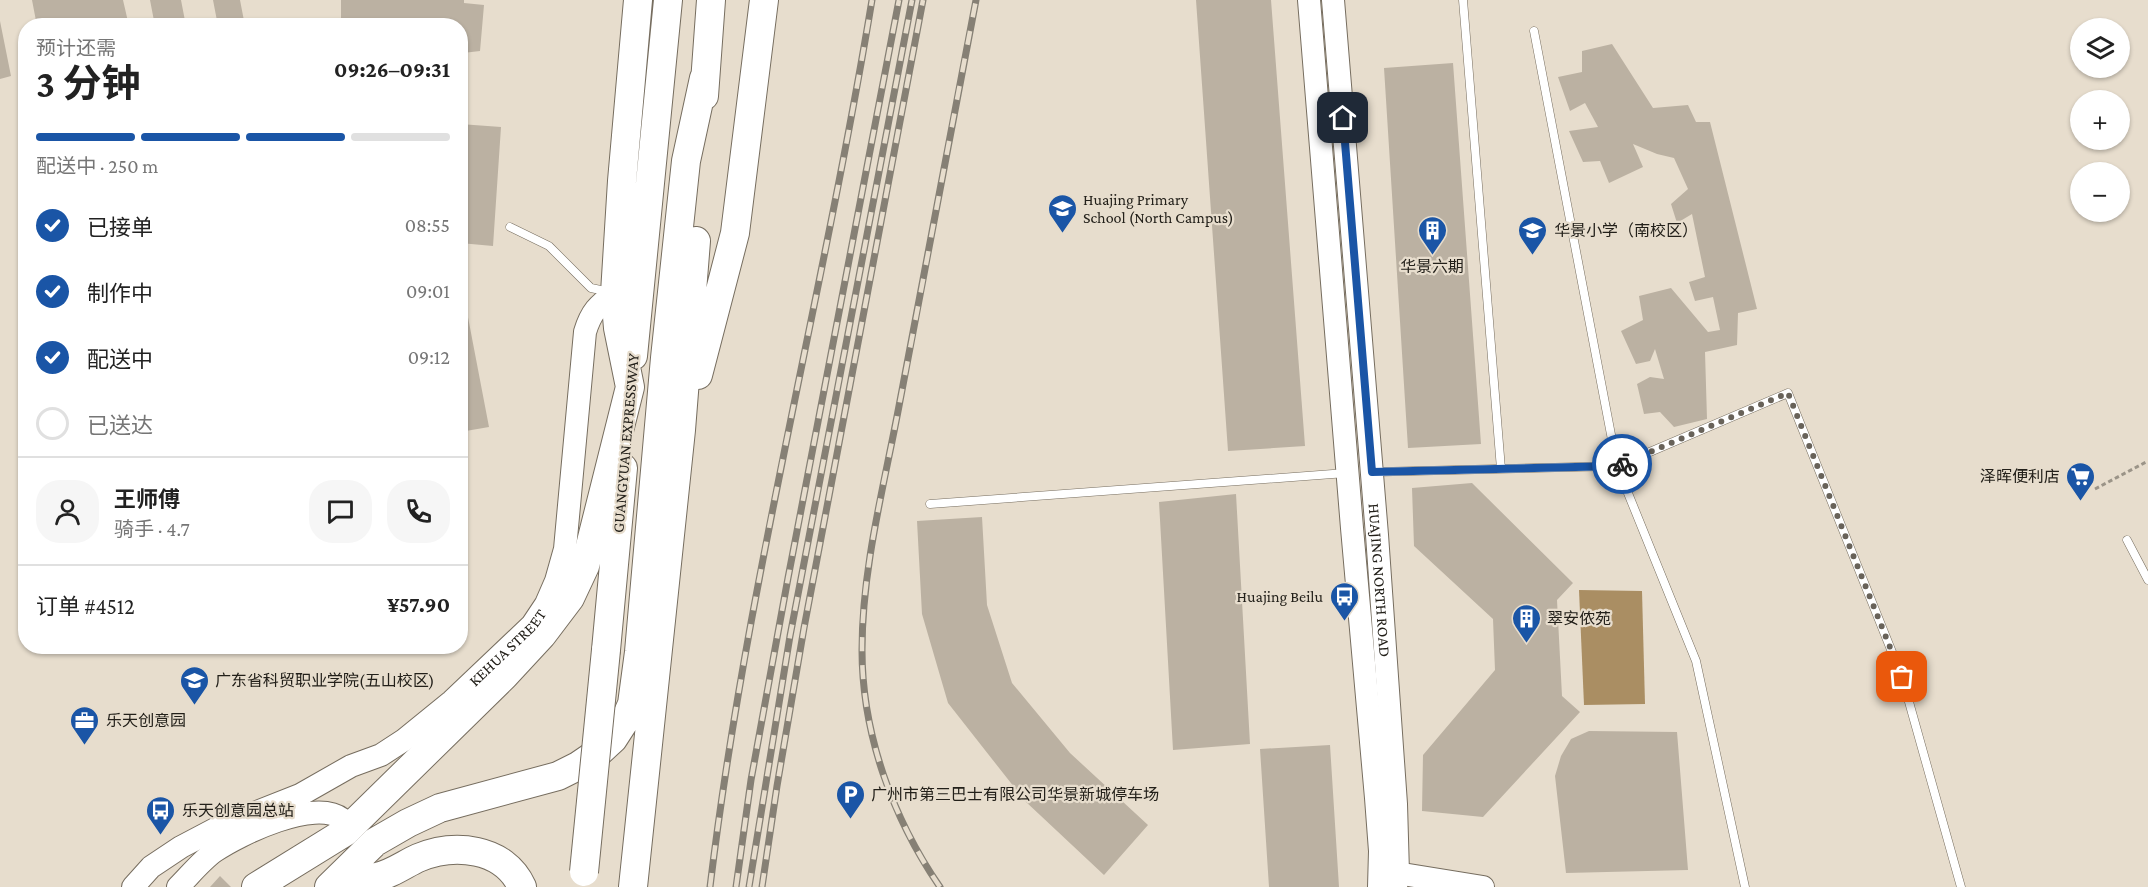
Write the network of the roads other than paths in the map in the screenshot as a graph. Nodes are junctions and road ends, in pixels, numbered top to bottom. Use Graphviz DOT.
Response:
graph roads {
  1 [pos="639,0"];
  2 [pos="668,0"];
  3 [pos="711,0"];
  4 [pos="764,0"];
  5 [pos="1309,0"];
  6 [pos="1334,0"];
  7 [pos="1463,0"];
  8 [pos="1534,31"];
  9 [pos="704,78"];
  10 [pos="510,227"];
  11 [pos="615,293"];
  12 [pos="630,387"];
  13 [pos="681,430"];
  14 [pos="1617,466"];
  15 [pos="1501,469"];
  16 [pos="1372,472"];
  17 [pos="1348,473"];
  18 [pos="930,504"];
  19 [pos="2127,540"];
  20 [pos="2148,580"];
  21 [pos="342,819"];
  22 [pos="375,842"];
  23 [pos="584,879"];
  24 [pos="1388,879"];
  25 [pos="334,882"];
  26 [pos="385,884"];
  27 [pos="133,887"];
  28 [pos="178,887"];
  29 [pos="256,887"];
  30 [pos="522,887"];
  31 [pos="633,887"];
  32 [pos="1484,887"];
  33 [pos="1745,887"];
  34 [pos="1961,887"];
  1 -- 11 [label="highway"];
  2 -- 12 [label="highway, GUANGYUAN EXPRESSWAY"];
  3 -- 9 [label="highway"];
  4 -- 13 [label="highway"];
  5 -- 17 [label="street, HUAJING NORTH ROAD"];
  6 -- 16 [label="street, HUAJING NORTH ROAD"];
  7 -- 15 [label="lane"];
  8 -- 14 [label="lane"];
  9 -- 13 [label="highway"];
  9 -- 22 [label="highway"];
  10 -- 11 [label="lane"];
  11 -- 12 [label="highway"];
  11 -- 27 [label="street, KEHUA STREET"];
  12 -- 23 [label="highway, GUANGYUAN EXPRESSWAY, bridge"];
  12 -- 29 [label="highway"];
  13 -- 31 [label="highway"];
  14 -- 15 [label="lane"];
  14 -- 33 [label="lane"];
  14 -- 34 [label="lane"];
  15 -- 16 [label="lane"];
  16 -- 24 [label="street, HUAJING NORTH ROAD"];
  17 -- 18 [label="lane"];
  17 -- 24 [label="street, HUAJING NORTH ROAD"];
  19 -- 20 [label="lane"];
  21 -- 28 [label="street"];
  22 -- 25 [label="highway"];
  22 -- 26 [label="highway"];
  24 -- 32 [label="street"];
  25 -- 26 [label="highway"];
  26 -- 30 [label="highway"];
}
